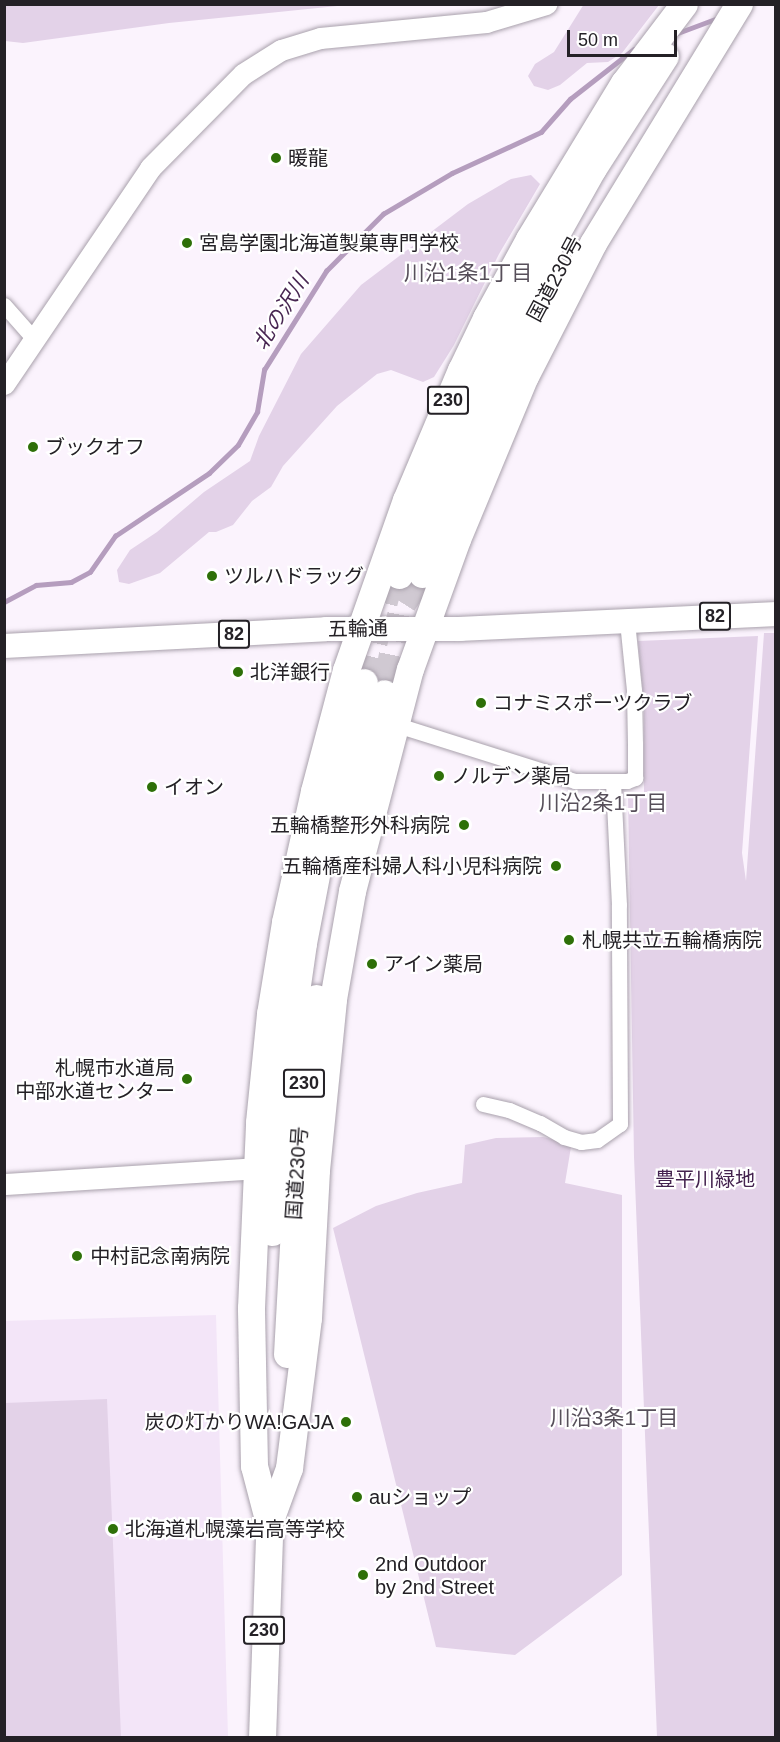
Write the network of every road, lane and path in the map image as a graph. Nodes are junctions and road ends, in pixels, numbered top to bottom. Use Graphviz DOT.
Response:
graph roads {
  1 [pos="546,4"];
  2 [pos="726,4"];
  3 [pos="738,4"];
  4 [pos="688,6"];
  5 [pos="4,305"];
  6 [pos="34,339"];
  7 [pos="4,384"];
  8 [pos="776,614"];
  9 [pos="627,621"];
  10 [pos="425,627"];
  11 [pos="362,629"];
  12 [pos="4,646"];
  13 [pos="376,681"];
  14 [pos="394,724"];
  15 [pos="613,782"];
  16 [pos="483,1104"];
  17 [pos="256,1168"];
  18 [pos="4,1184"];
  19 [pos="269,1523"];
  20 [pos="262,1737"];
  1 -- 6 [label="street"];
  2 -- 4 [label="highway, 国道230号 / 230"];
  3 -- 10 [label="highway"];
  4 -- 11 [label="highway, 230"];
  5 -- 6 [label="street"];
  6 -- 7 [label="street"];
  8 -- 9 [label="main road, 五輪通 / 82"];
  9 -- 10 [label="main road, 五輪通 / 82"];
  9 -- 15 [label="street"];
  10 -- 11 [label="main road, 五輪通 / 82"];
  10 -- 14 [label="highway"];
  11 -- 12 [label="main road, 五輪通 / 82"];
  11 -- 17 [label="highway"];
  13 -- 19 [label="highway, 国道230号 / 230"];
  14 -- 15 [label="street"];
  14 -- 19 [label="highway"];
  15 -- 16 [label="street"];
  17 -- 18 [label="street"];
  17 -- 19 [label="highway"];
  19 -- 20 [label="highway, 国道230号 / 230"];
}
